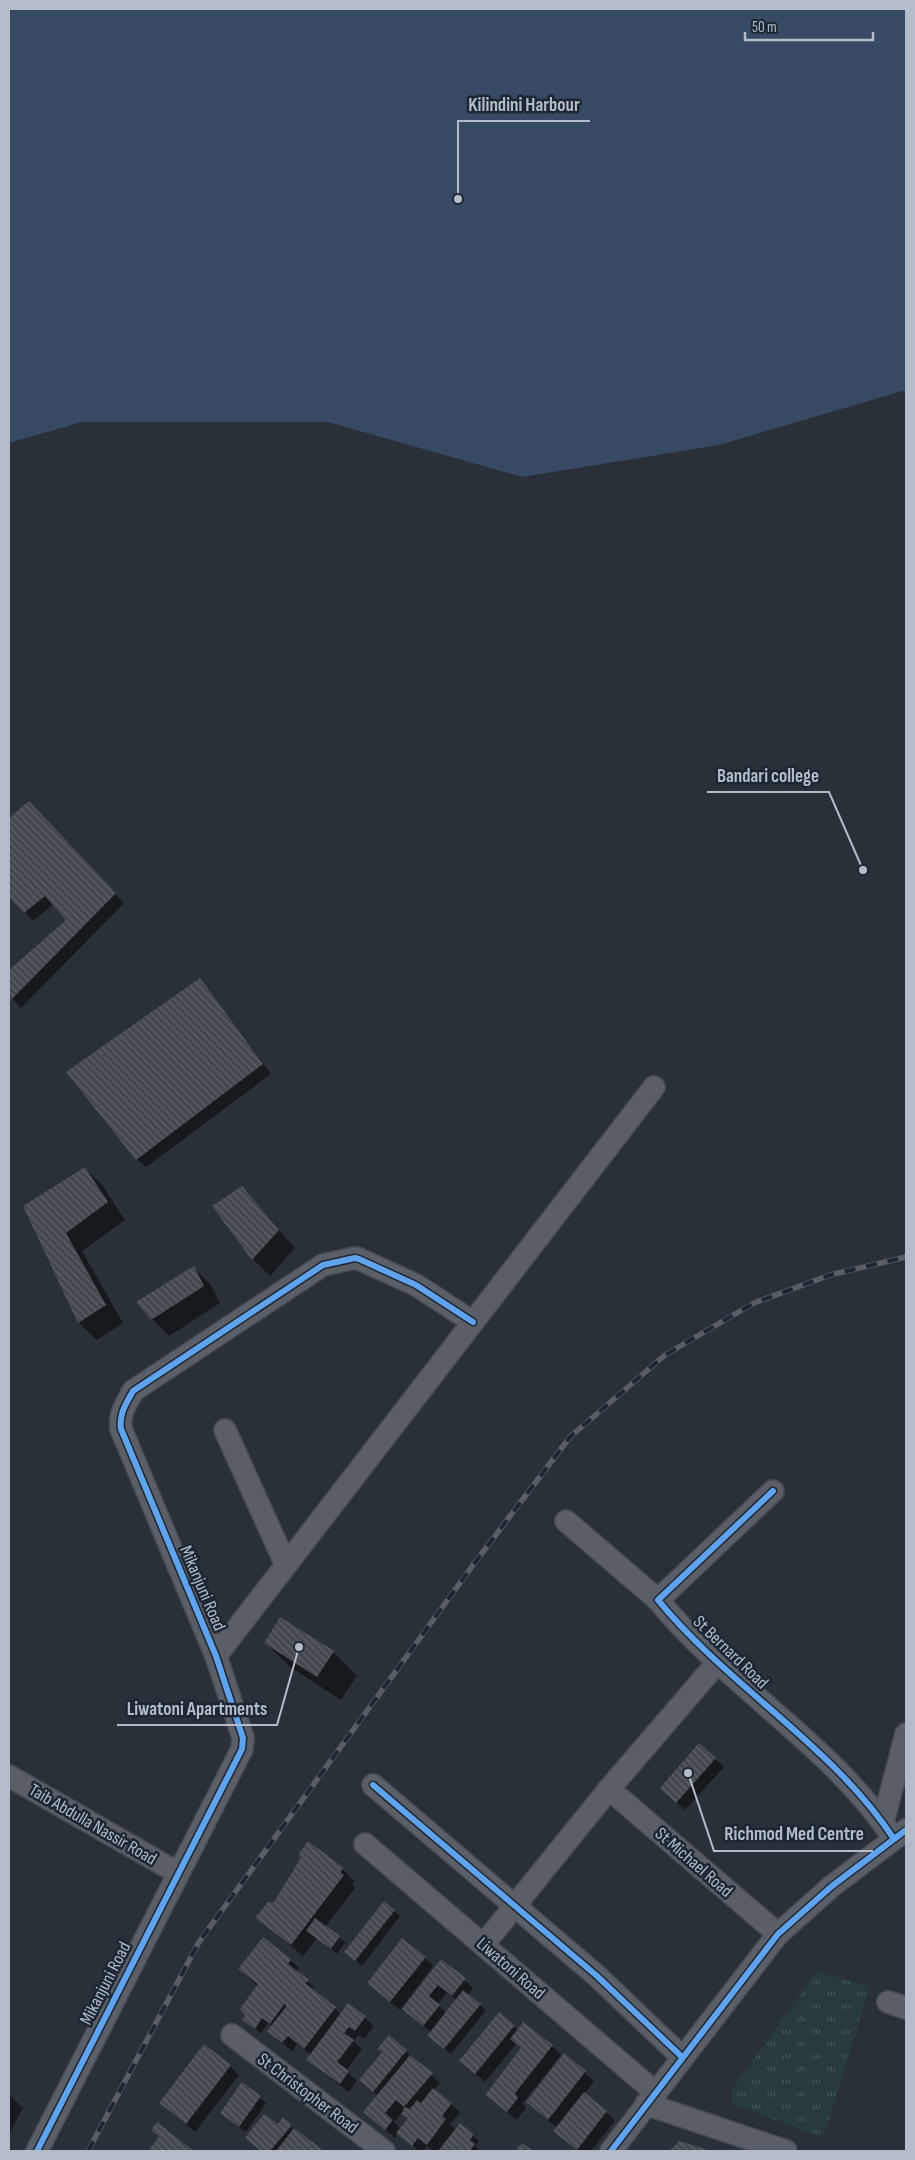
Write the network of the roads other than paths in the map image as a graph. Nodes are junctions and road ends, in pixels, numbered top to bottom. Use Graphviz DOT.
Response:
graph roads {
  1 [pos="654,1088"];
  2 [pos="474,1322"];
  3 [pos="224,1430"];
  4 [pos="773,1491"];
  5 [pos="566,1521"];
  6 [pos="286,1565"];
  7 [pos="658,1600"];
  8 [pos="216,1656"];
  9 [pos="717,1662"];
  10 [pos="906,1734"];
  11 [pos="9,1776"];
  12 [pos="372,1785"];
  13 [pos="610,1789"];
  14 [pos="894,1830"];
  15 [pos="365,1844"];
  16 [pos="178,1872"];
  17 [pos="514,1906"];
  18 [pos="778,1934"];
  19 [pos="484,1944"];
  20 [pos="232,2035"];
  21 [pos="682,2057"];
  22 [pos="651,2098"];
  23 [pos="37,2151"];
  24 [pos="384,2151"];
  25 [pos="611,2151"];
  26 [pos="786,2151"];
  1 -- 2 [label="street"];
  2 -- 6 [label="street"];
  2 -- 8 [label="street, Mikanjuni Road"];
  3 -- 6 [label="street"];
  4 -- 7 [label="street"];
  5 -- 7 [label="street, St Bernard Road"];
  6 -- 8 [label="street"];
  7 -- 9 [label="street, St Bernard Road"];
  8 -- 16 [label="street, Mikanjuni Road"];
  9 -- 13 [label="street"];
  9 -- 14 [label="street, St Bernard Road"];
  10 -- 14 [label="street"];
  11 -- 16 [label="street, Taib Abdulla Nassir Road"];
  12 -- 17 [label="street"];
  13 -- 17 [label="street"];
  13 -- 18 [label="street, St Michael Road"];
  14 -- 18 [label="street"];
  15 -- 19 [label="street, Liwatoni Road"];
  16 -- 23 [label="street, Mikanjuni Road"];
  17 -- 19 [label="street"];
  17 -- 21 [label="street"];
  18 -- 21 [label="street"];
  19 -- 22 [label="street, Liwatoni Road"];
  20 -- 24 [label="street, St Christopher Road"];
  21 -- 22 [label="street"];
  22 -- 25 [label="street"];
  22 -- 26 [label="street"];
}
